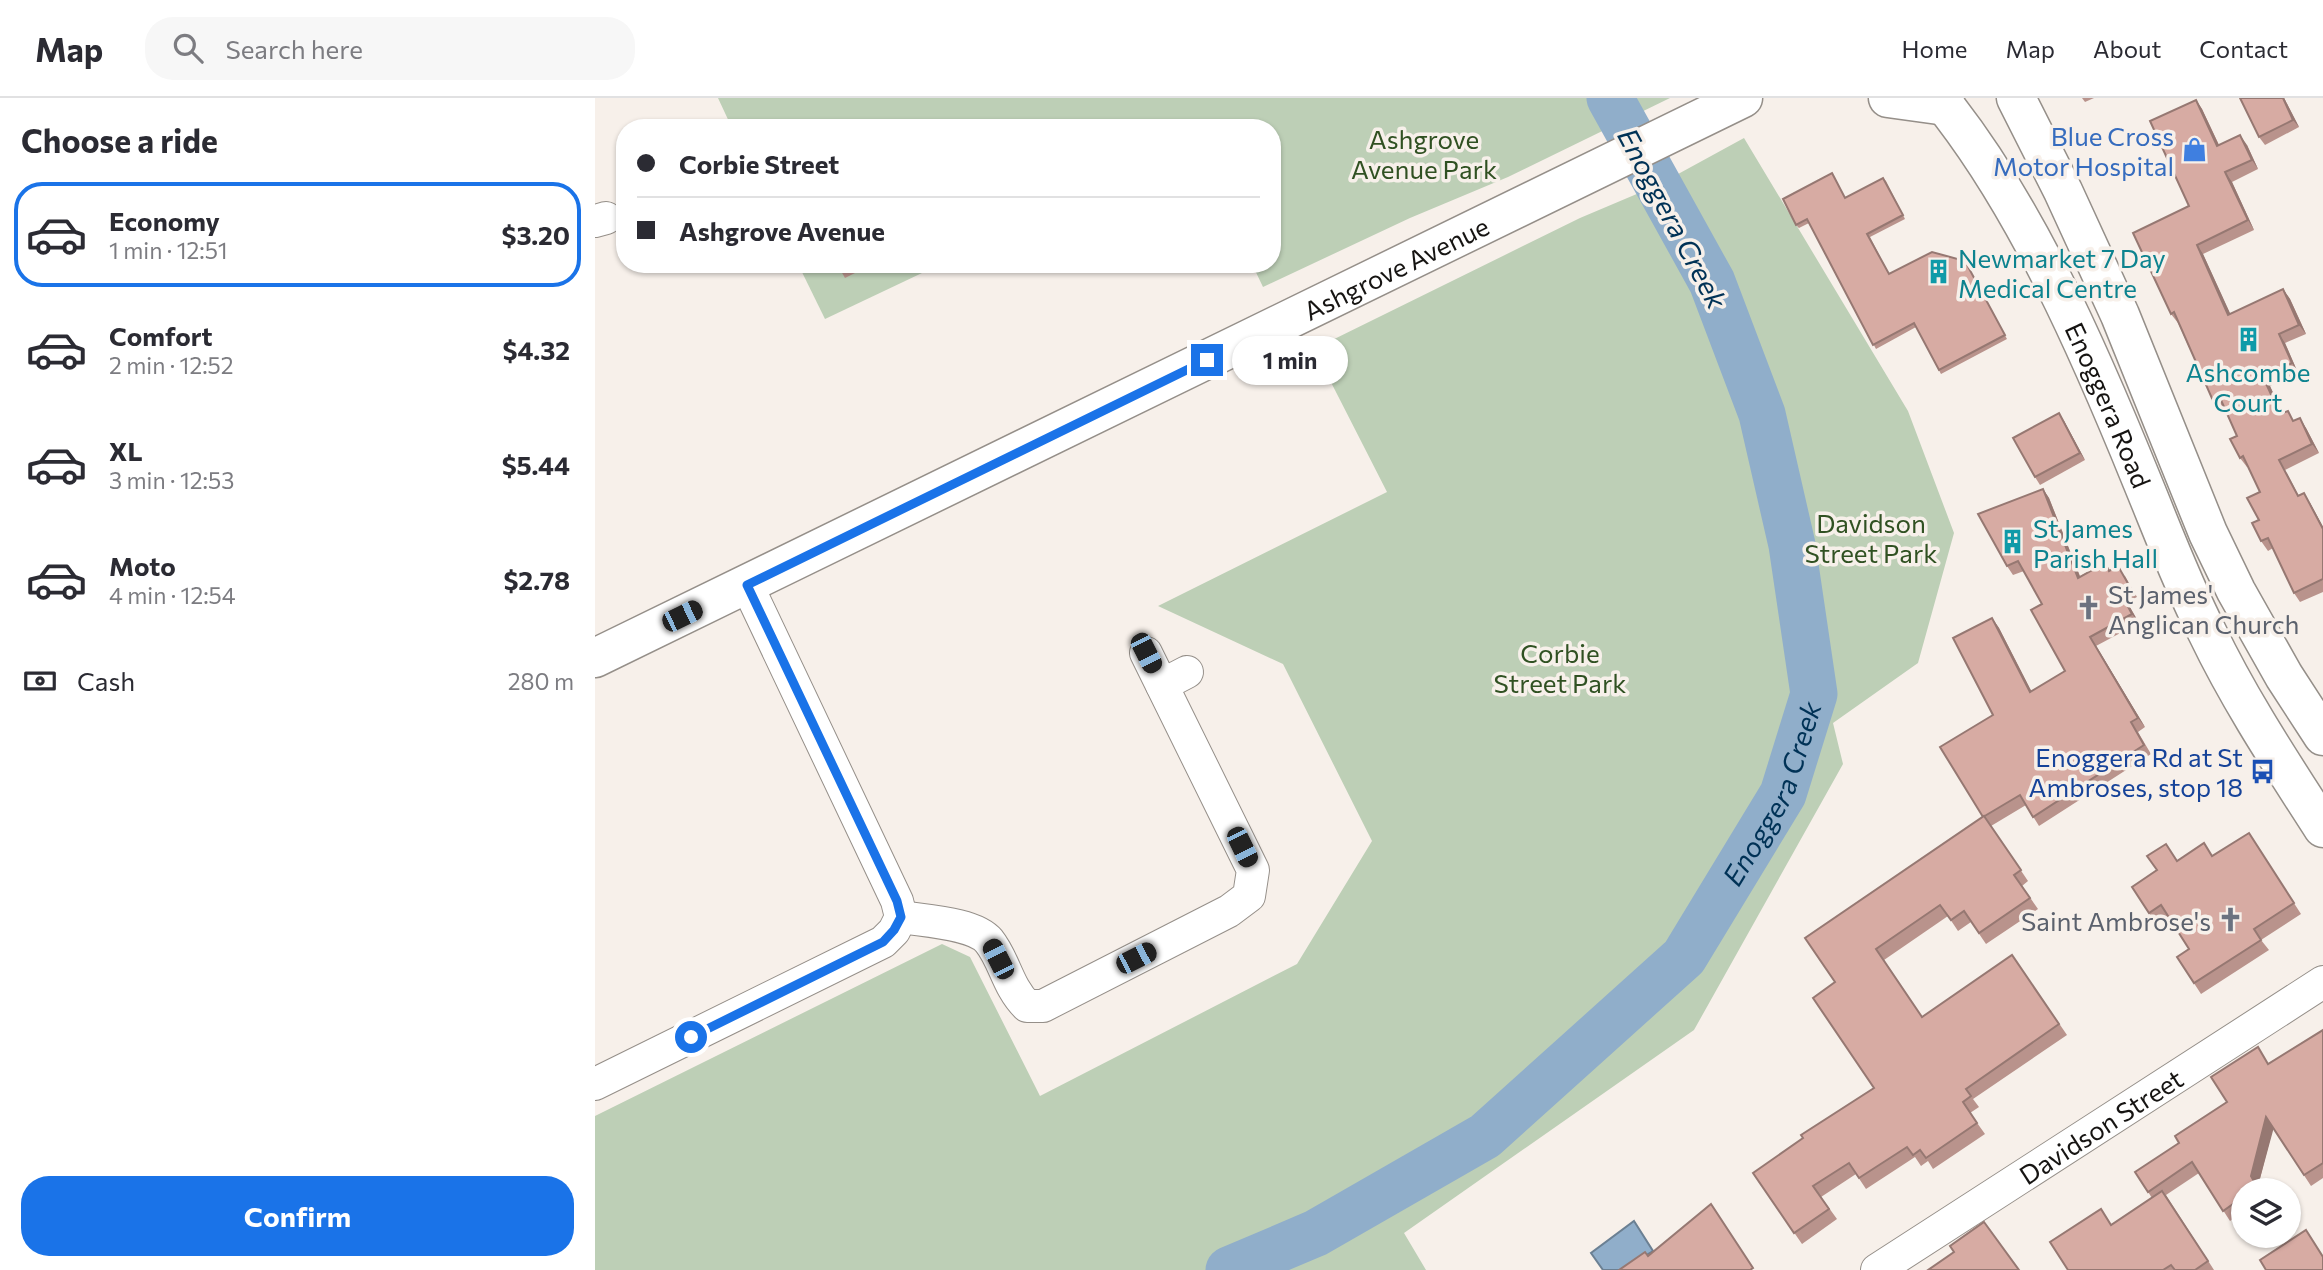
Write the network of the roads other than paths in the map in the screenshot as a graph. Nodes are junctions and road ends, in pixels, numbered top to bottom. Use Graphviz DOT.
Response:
graph roads {
  1 [pos="1742,98"];
  2 [pos="1888,98"];
  3 [pos="2016,98"];
  4 [pos="1943,102"];
  5 [pos="747,585"];
  6 [pos="1146,653"];
  7 [pos="595,658"];
  8 [pos="2323,736"];
  9 [pos="2323,828"];
  10 [pos="901,917"];
  11 [pos="2323,982"];
  12 [pos="595,1084"];
  13 [pos="1877,1270"];
  1 -- 5 [label="main road, Ashgrove Avenue"];
  2 -- 4 [label="main road"];
  3 -- 8 [label="main road, Enoggera Road"];
  4 -- 9 [label="main road, Enoggera Road"];
  5 -- 7 [label="main road, Ashgrove Avenue"];
  5 -- 10 [label="street"];
  6 -- 10 [label="street"];
  10 -- 12 [label="street"];
  11 -- 13 [label="street, Davidson Street"];
}
